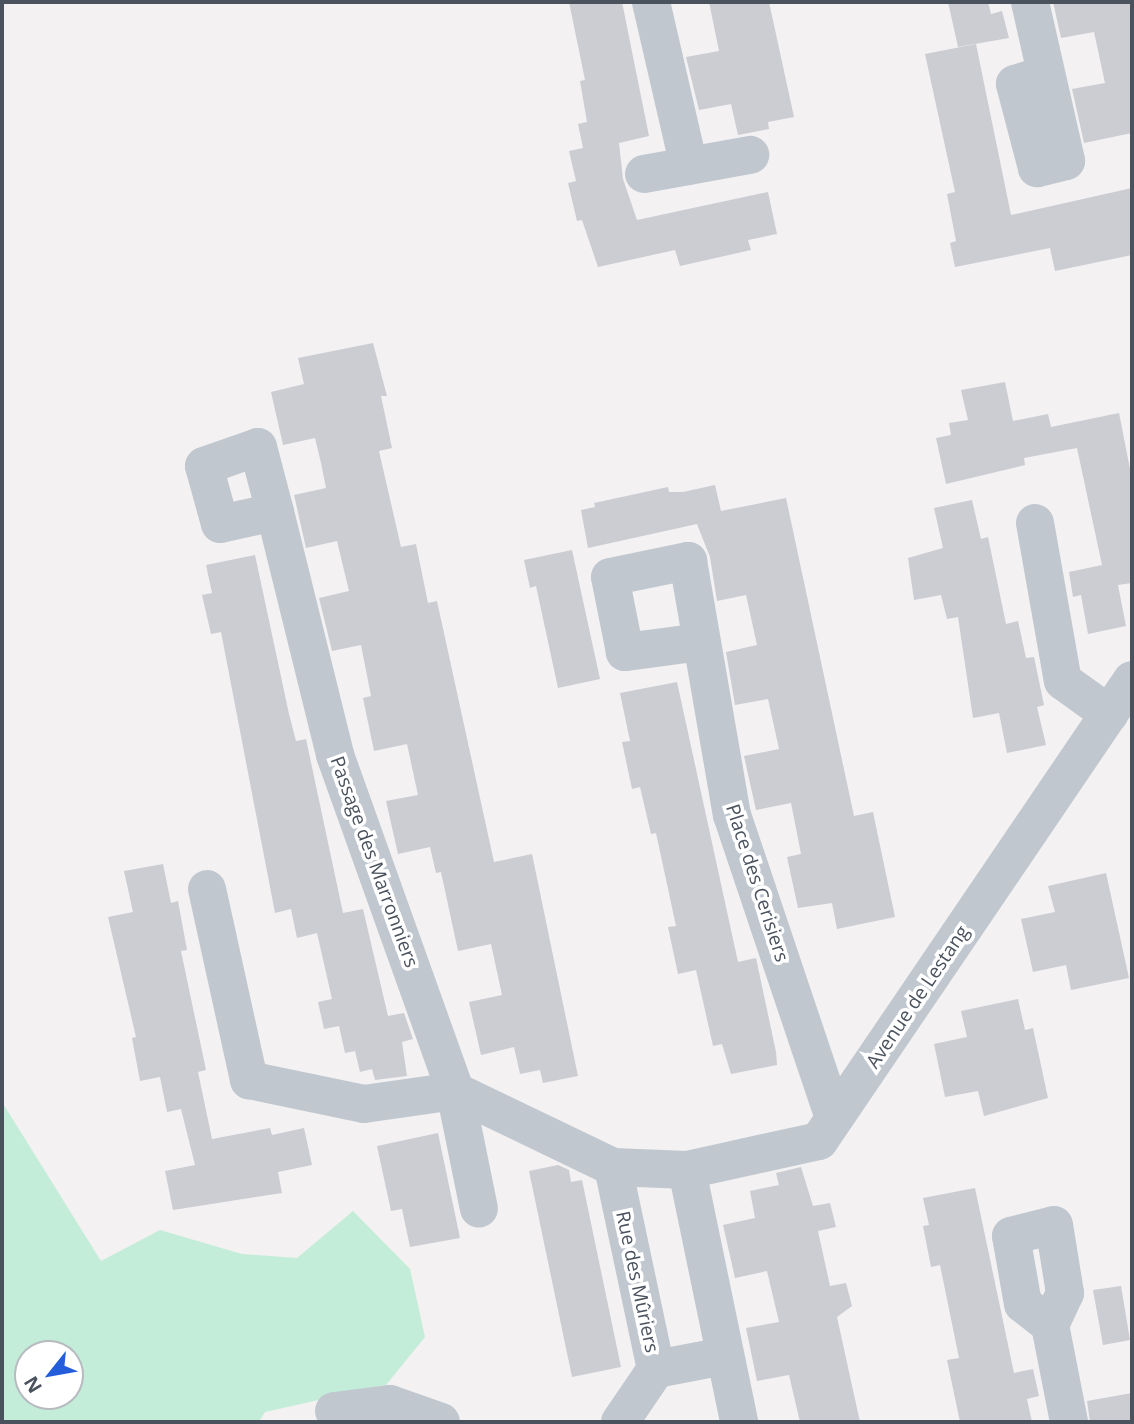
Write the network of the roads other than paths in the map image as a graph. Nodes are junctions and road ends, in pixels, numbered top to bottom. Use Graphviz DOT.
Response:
graph roads {
  1 [pos="651,2"];
  2 [pos="1030,2"];
  3 [pos="1045,74"];
  4 [pos="750,155"];
  5 [pos="689,166"];
  6 [pos="644,174"];
  7 [pos="275,512"];
  8 [pos="1035,523"];
  9 [pos="701,642"];
  10 [pos="1132,680"];
  11 [pos="1109,715"];
  12 [pos="207,889"];
  13 [pos="455,1091"];
  14 [pos="834,1118"];
  15 [pos="614,1167"];
  16 [pos="687,1170"];
  17 [pos="479,1209"];
  18 [pos="1050,1325"];
  19 [pos="724,1356"];
  20 [pos="656,1369"];
  21 [pos="334,1411"];
  22 [pos="441,1422"];
  23 [pos="620,1422"];
  24 [pos="739,1422"];
  25 [pos="1069,1422"];
  1 -- 5 [label="street"];
  2 -- 3 [label="street"];
  4 -- 5 [label="street"];
  5 -- 6 [label="street"];
  7 -- 13 [label="street, Passage des Marronniers"];
  8 -- 11 [label="street"];
  9 -- 14 [label="street, Place des Cerisiers"];
  10 -- 11 [label="street, Avenue de Lestang"];
  11 -- 14 [label="street, Avenue de Lestang"];
  12 -- 13 [label="street"];
  13 -- 15 [label="street"];
  13 -- 17 [label="street, Passage des Marronniers"];
  14 -- 16 [label="street, Avenue de Lestang"];
  15 -- 16 [label="street, Avenue de Lestang"];
  15 -- 20 [label="street, Rue des Mûriers"];
  16 -- 19 [label="street"];
  18 -- 25 [label="street"];
  19 -- 20 [label="street, Rue des Mûriers"];
  19 -- 24 [label="street"];
  20 -- 23 [label="street"];
  21 -- 22 [label="street"];
}
